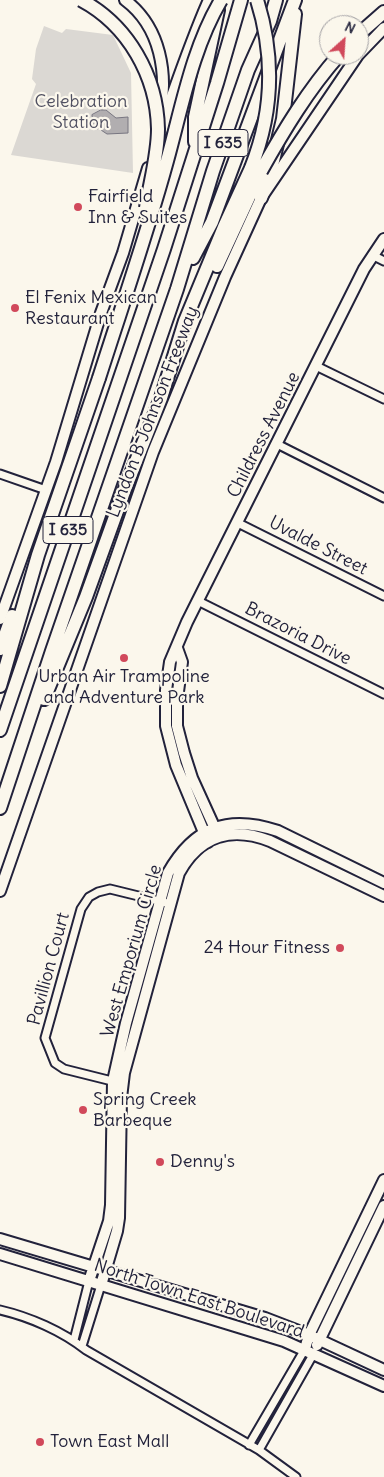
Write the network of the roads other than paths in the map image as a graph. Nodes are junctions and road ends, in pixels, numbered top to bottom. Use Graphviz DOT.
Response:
graph roads {
  1 [pos="82,0"];
  2 [pos="126,0"];
  3 [pos="210,0"];
  4 [pos="221,0"];
  5 [pos="241,0"];
  6 [pos="257,0"];
  7 [pos="276,0"];
  8 [pos="296,0"];
  9 [pos="384,12"];
  10 [pos="369,25"];
  11 [pos="384,28"];
  12 [pos="369,43"];
  13 [pos="330,65"];
  14 [pos="351,65"];
  15 [pos="152,152"];
  16 [pos="195,155"];
  17 [pos="256,170"];
  18 [pos="261,198"];
  19 [pos="384,239"];
  20 [pos="372,255"];
  21 [pos="137,259"];
  22 [pos="384,261"];
  23 [pos="177,289"];
  24 [pos="316,366"];
  25 [pos="384,400"];
  26 [pos="277,444"];
  27 [pos="0,474"];
  28 [pos="46,490"];
  29 [pos="384,498"];
  30 [pos="238,523"];
  31 [pos="32,573"];
  32 [pos="384,596"];
  33 [pos="198,601"];
  34 [pos="0,618"];
  35 [pos="177,648"];
  36 [pos="0,649"];
  37 [pos="0,686"];
  38 [pos="384,694"];
  39 [pos="0,730"];
  40 [pos="24,736"];
  41 [pos="184,756"];
  42 [pos="174,758"];
  43 [pos="0,808"];
  44 [pos="217,832"];
  45 [pos="207,837"];
  46 [pos="338,860"];
  47 [pos="332,871"];
  48 [pos="384,883"];
  49 [pos="0,891"];
  50 [pos="384,896"];
  51 [pos="165,902"];
  52 [pos="135,991"];
  53 [pos="146,994"];
  54 [pos="118,1083"];
  55 [pos="116,1163"];
  56 [pos="384,1180"];
  57 [pos="384,1206"];
  58 [pos="365,1219"];
  59 [pos="375,1224"];
  60 [pos="0,1239"];
  61 [pos="0,1254"];
  62 [pos="94,1267"];
  63 [pos="105,1271"];
  64 [pos="89,1281"];
  65 [pos="101,1284"];
  66 [pos="0,1310"];
  67 [pos="314,1338"];
  68 [pos="74,1340"];
  69 [pos="82,1346"];
  70 [pos="310,1351"];
  71 [pos="384,1370"];
  72 [pos="384,1386"];
  73 [pos="250,1445"];
  74 [pos="259,1450"];
  75 [pos="296,1477"];
  1 -- 21 [label="highway, bridge"];
  2 -- 15 [label="street"];
  3 -- 15 [label="highway"];
  4 -- 16 [label="highway"];
  4 -- 21 [label="highway, bridge"];
  5 -- 16 [label="highway, I 635"];
  6 -- 17 [label="highway, bridge"];
  7 -- 23 [label="highway, Lyndon B Johnson Freeway / I 635"];
  8 -- 18 [label="highway"];
  8 -- 23 [label="highway"];
  9 -- 10 [label="highway"];
  11 -- 12 [label="street, Lyndon B Johnson Freeway"];
  13 -- 17 [label="highway, bridge"];
  14 -- 18 [label="street, Lyndon B Johnson Freeway"];
  15 -- 28 [label="street"];
  16 -- 39 [label="highway, I 635"];
  17 -- 40 [label="highway"];
  18 -- 49 [label="street, Lyndon B Johnson Freeway"];
  19 -- 20 [label="street, Childress Avenue"];
  20 -- 22 [label="street"];
  20 -- 24 [label="street, Childress Avenue"];
  21 -- 31 [label="highway, bridge"];
  23 -- 40 [label="highway, Lyndon B Johnson Freeway / I 635"];
  24 -- 25 [label="street"];
  24 -- 26 [label="street, Childress Avenue"];
  26 -- 29 [label="street"];
  26 -- 30 [label="street, Childress Avenue"];
  27 -- 28 [label="street"];
  28 -- 34 [label="street"];
  30 -- 32 [label="street, Uvalde Street"];
  30 -- 33 [label="street, Childress Avenue"];
  31 -- 36 [label="highway"];
  31 -- 37 [label="highway"];
  33 -- 35 [label="street, Childress Avenue"];
  33 -- 38 [label="street, Brazoria Drive"];
  35 -- 41 [label="street, Childress Avenue"];
  35 -- 42 [label="street, Childress Avenue"];
  40 -- 43 [label="highway, Lyndon B Johnson Freeway / I 635"];
  41 -- 42 [label="street"];
  41 -- 44 [label="street, Childress Avenue"];
  42 -- 45 [label="street, Childress Avenue"];
  44 -- 45 [label="street, West Emporium Circle"];
  44 -- 46 [label="street, West Emporium Circle"];
  44 -- 47 [label="street, West Emporium Circle"];
  45 -- 51 [label="street, West Emporium Circle"];
  46 -- 47 [label="street"];
  46 -- 48 [label="street, West Emporium Circle"];
  47 -- 50 [label="street, West Emporium Circle"];
  51 -- 52 [label="street, West Emporium Circle"];
  51 -- 53 [label="street, West Emporium Circle"];
  51 -- 54 [label="street, Pavillion Court"];
  52 -- 53 [label="street"];
  52 -- 54 [label="street, West Emporium Circle"];
  53 -- 54 [label="street, West Emporium Circle"];
  54 -- 55 [label="street, West Emporium Circle"];
  55 -- 62 [label="street, West Emporium Circle"];
  55 -- 63 [label="street, West Emporium Circle"];
  56 -- 58 [label="street"];
  57 -- 59 [label="street"];
  58 -- 59 [label="street"];
  58 -- 67 [label="street"];
  59 -- 67 [label="street"];
  60 -- 62 [label="street, North Town East Boulevard"];
  61 -- 64 [label="street, North Town East Boulevard"];
  62 -- 63 [label="street, North Town East Boulevard"];
  62 -- 64 [label="street, West Emporium Circle"];
  63 -- 65 [label="street, West Emporium Circle"];
  63 -- 67 [label="street, North Town East Boulevard"];
  64 -- 65 [label="street, North Town East Boulevard"];
  64 -- 68 [label="street"];
  65 -- 69 [label="street"];
  65 -- 70 [label="street, North Town East Boulevard"];
  66 -- 68 [label="street"];
  67 -- 70 [label="street"];
  67 -- 71 [label="street, North Town East Boulevard"];
  68 -- 69 [label="street"];
  69 -- 73 [label="street"];
  70 -- 72 [label="street, North Town East Boulevard"];
  70 -- 73 [label="street"];
  70 -- 74 [label="street"];
  73 -- 74 [label="street"];
  74 -- 75 [label="street"];
}
